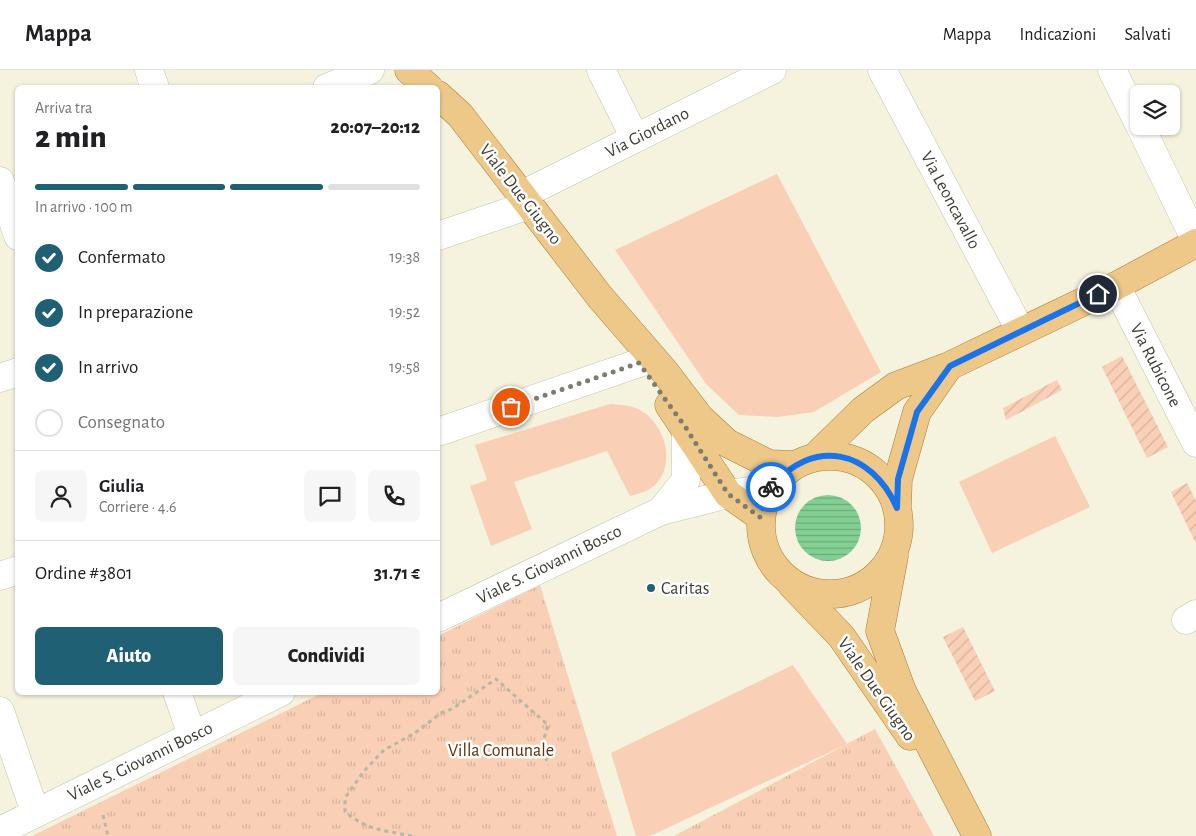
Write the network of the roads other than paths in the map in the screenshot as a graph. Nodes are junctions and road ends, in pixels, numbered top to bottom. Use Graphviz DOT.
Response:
graph roads {
  1 [pos="149,70"];
  2 [pos="370,70"];
  3 [pos="409,70"];
  4 [pos="601,70"];
  5 [pos="882,70"];
  6 [pos="1119,72"];
  7 [pos="756,74"];
  8 [pos="154,85"];
  9 [pos="334,85"];
  10 [pos="426,85"];
  11 [pos="440,97"];
  12 [pos="1130,101"];
  13 [pos="1144,135"];
  14 [pos="635,138"];
  15 [pos="5,191"];
  16 [pos="525,200"];
  17 [pos="15,226"];
  18 [pos="440,235"];
  19 [pos="1196,242"];
  20 [pos="1116,286"];
  21 [pos="600,297"];
  22 [pos="1020,330"];
  23 [pos="639,363"];
  24 [pos="950,366"];
  25 [pos="15,373"];
  26 [pos="0,378"];
  27 [pos="686,428"];
  28 [pos="440,431"];
  29 [pos="1196,443"];
  30 [pos="805,461"];
  31 [pos="771,488"];
  32 [pos="728,494"];
  33 [pos="897,508"];
  34 [pos="661,511"];
  35 [pos="760,517"];
  36 [pos="895,549"];
  37 [pos="15,571"];
  38 [pos="0,576"];
  39 [pos="787,580"];
  40 [pos="440,617"];
  41 [pos="178,695"];
  42 [pos="275,695"];
  43 [pos="0,711"];
  44 [pos="192,735"];
  45 [pos="961,804"];
  46 [pos="35,812"];
  47 [pos="0,830"];
  48 [pos="977,836"];
  1 -- 8 [label="street"];
  2 -- 9 [label="street"];
  3 -- 10 [label="main road"];
  4 -- 14 [label="street"];
  5 -- 22 [label="street, Via Leoncavallo"];
  6 -- 12 [label="street"];
  7 -- 14 [label="street, Via Giordano"];
  11 -- 16 [label="main road, Viale Due Giugno"];
  13 -- 19 [label="street"];
  14 -- 16 [label="street, Via Giordano"];
  15 -- 17 [label="street"];
  16 -- 18 [label="street, Via Giordano"];
  16 -- 21 [label="main road, Viale Due Giugno"];
  19 -- 20 [label="main road"];
  20 -- 22 [label="main road"];
  20 -- 29 [label="street, Via Rubicone"];
  21 -- 23 [label="main road, Viale Due Giugno"];
  21 -- 30 [label="main road, Viale Due Giugno"];
  22 -- 24 [label="main road"];
  23 -- 27 [label="main road, Viale Due Giugno"];
  23 -- 28 [label="street"];
  24 -- 30 [label="main road"];
  24 -- 33 [label="main road"];
  25 -- 26 [label="street"];
  27 -- 32 [label="main road, Viale Due Giugno"];
  27 -- 34 [label="street, Viale S. Giovanni Bosco"];
  30 -- 31 [label="main road, Viale Due Giugno"];
  30 -- 33 [label="main road, Viale Due Giugno"];
  31 -- 32 [label="street, Viale S. Giovanni Bosco"];
  31 -- 35 [label="main road, Viale Due Giugno"];
  32 -- 34 [label="street, Viale S. Giovanni Bosco"];
  32 -- 35 [label="main road, Viale Due Giugno"];
  33 -- 36 [label="main road, Viale Due Giugno"];
  34 -- 40 [label="street, Viale S. Giovanni Bosco"];
  35 -- 39 [label="main road, Viale Due Giugno"];
  36 -- 39 [label="main road, Viale Due Giugno"];
  36 -- 45 [label="main road, Viale Due Giugno"];
  37 -- 38 [label="street"];
  39 -- 45 [label="main road, Viale Due Giugno"];
  41 -- 44 [label="street"];
  42 -- 44 [label="street, Viale S. Giovanni Bosco"];
  43 -- 46 [label="street"];
  44 -- 46 [label="street, Viale S. Giovanni Bosco"];
  45 -- 48 [label="main road, Viale Due Giugno"];
  46 -- 47 [label="street, Viale S. Giovanni Bosco"];
}
